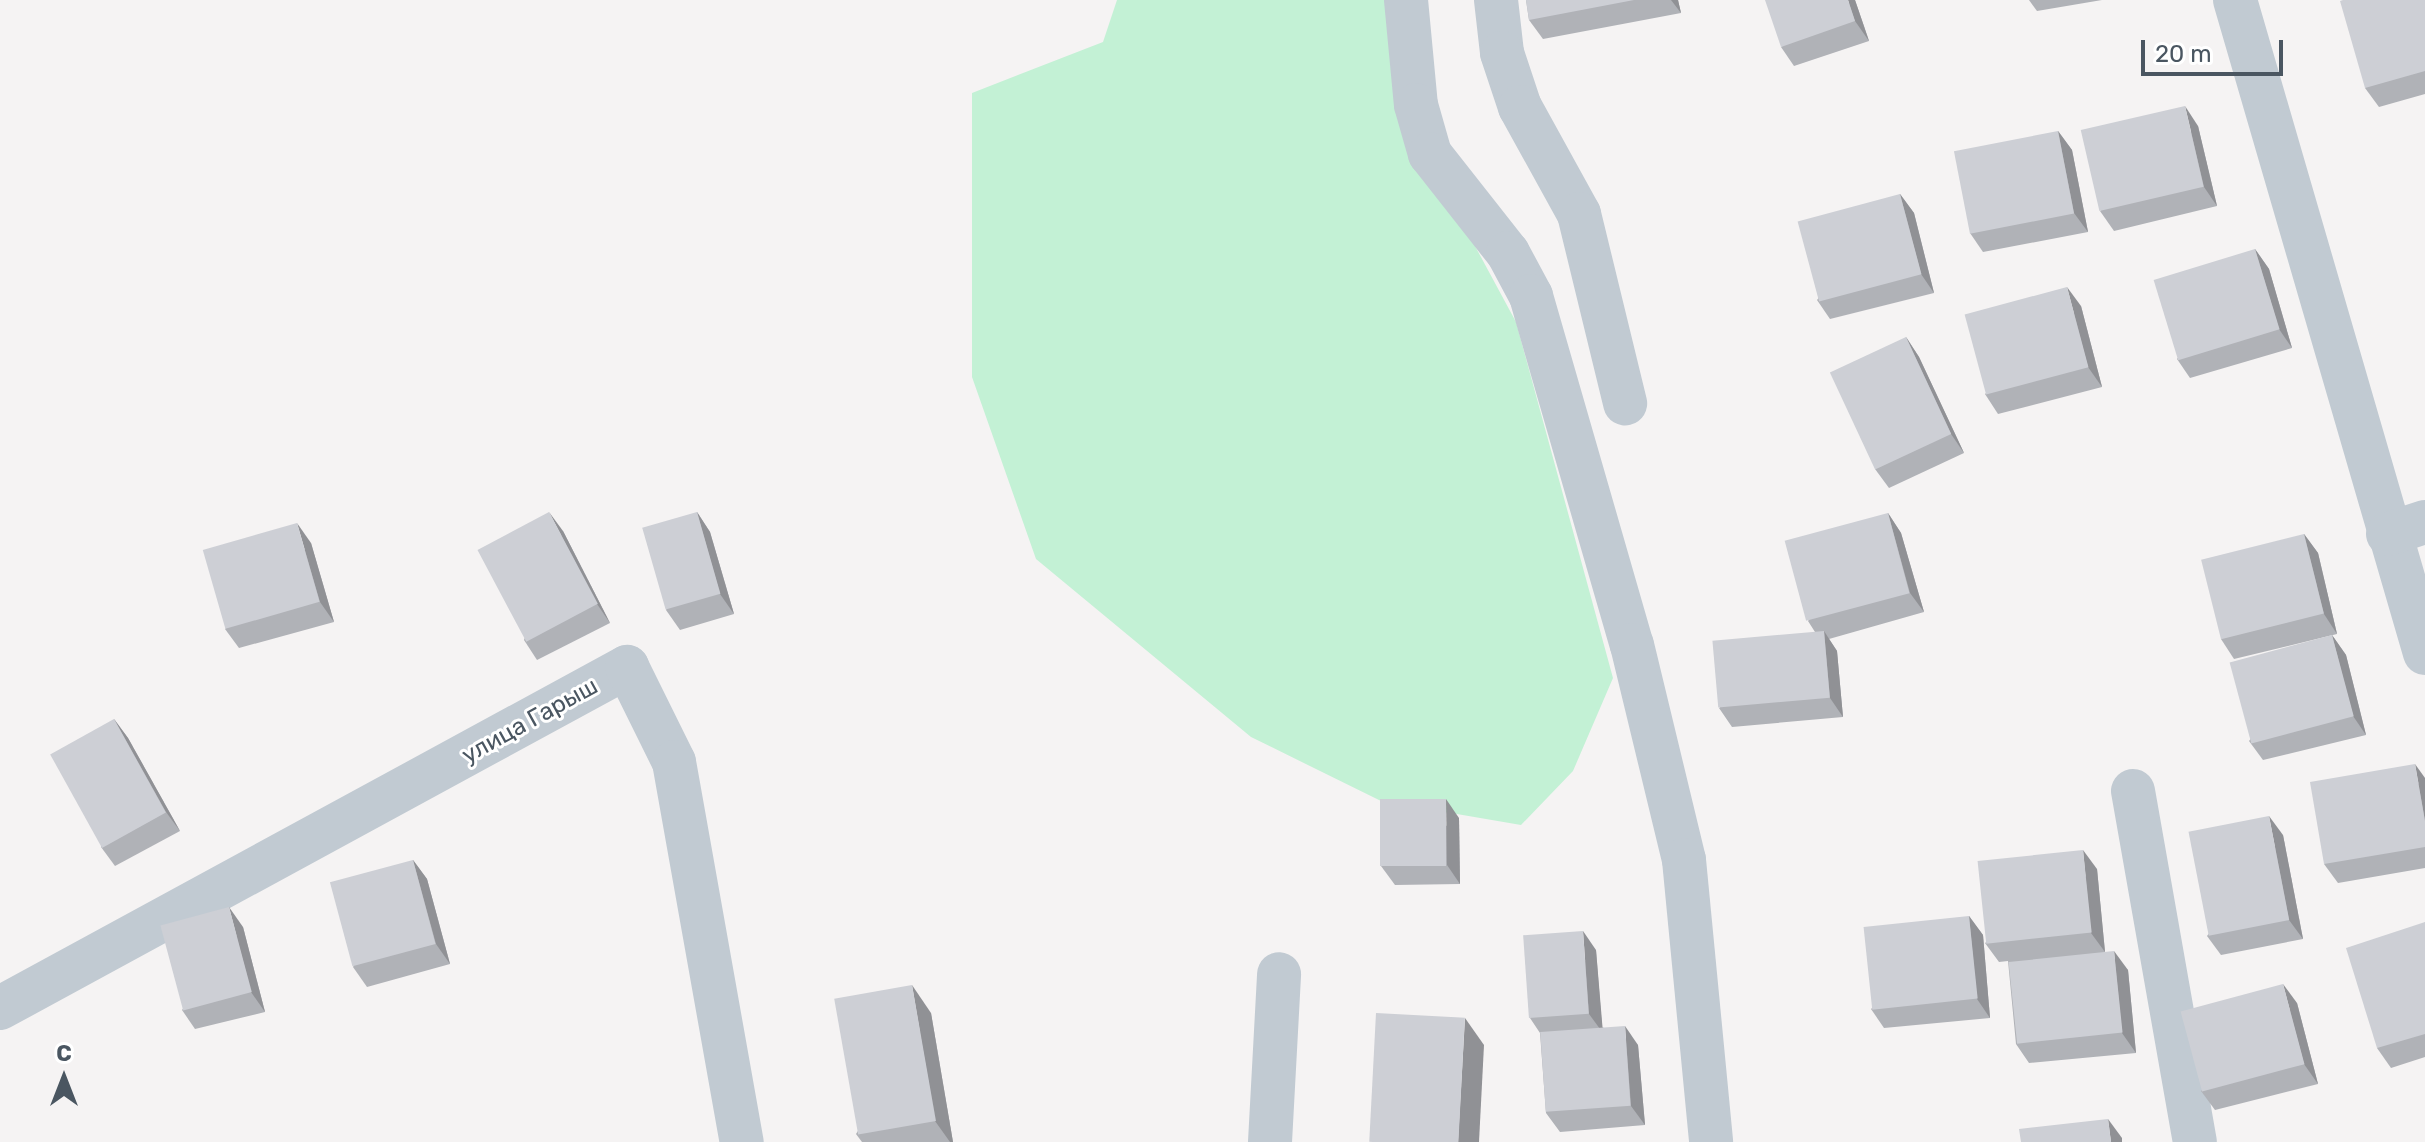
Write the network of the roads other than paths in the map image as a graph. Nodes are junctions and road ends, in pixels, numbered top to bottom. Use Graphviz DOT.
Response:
graph roads {
  1 [pos="1406,0"];
  2 [pos="1496,0"];
  3 [pos="2235,0"];
  4 [pos="1625,403"];
  5 [pos="2406,528"];
  6 [pos="2425,653"];
  7 [pos="2133,791"];
  8 [pos="1279,974"];
  9 [pos="0,1008"];
  10 [pos="742,1142"];
  11 [pos="1270,1142"];
  12 [pos="1711,1142"];
  13 [pos="2195,1142"];
  1 -- 12 [label="street"];
  2 -- 4 [label="street"];
  3 -- 5 [label="street"];
  5 -- 6 [label="street"];
  7 -- 13 [label="street"];
  8 -- 11 [label="street"];
  9 -- 10 [label="street, улица Гарыш"];
}
